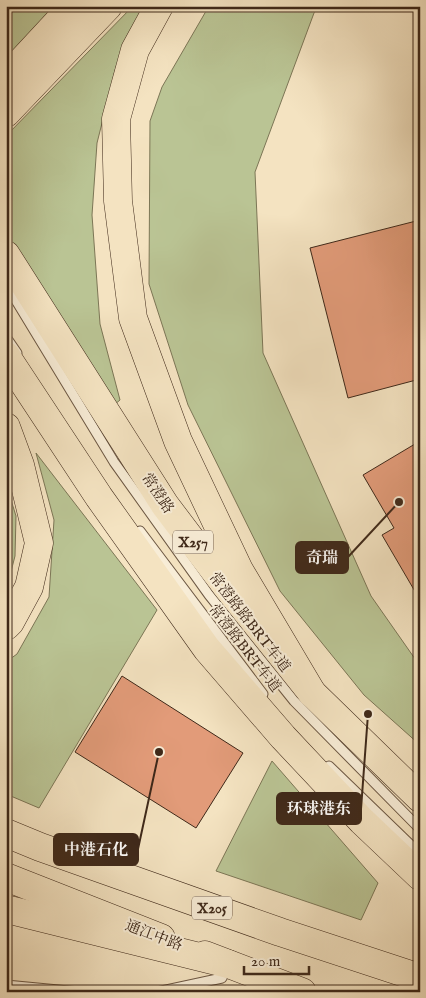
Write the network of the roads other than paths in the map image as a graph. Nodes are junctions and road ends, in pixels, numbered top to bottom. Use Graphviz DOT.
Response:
graph roads {
  1 [pos="73,6"];
  2 [pos="108,6"];
  3 [pos="158,6"];
  4 [pos="17,77"];
  5 [pos="6,112"];
  6 [pos="6,254"];
  7 [pos="6,284"];
  8 [pos="6,337"];
  9 [pos="14,358"];
  10 [pos="6,427"];
  11 [pos="136,526"];
  12 [pos="6,626"];
  13 [pos="312,693"];
  14 [pos="270,702"];
  15 [pos="321,759"];
  16 [pos="420,798"];
  17 [pos="420,828"];
  18 [pos="6,833"];
  19 [pos="420,854"];
  20 [pos="420,876"];
  21 [pos="6,877"];
  22 [pos="6,909"];
  23 [pos="228,964"];
  24 [pos="420,978"];
  25 [pos="6,985"];
  26 [pos="79,992"];
  27 [pos="157,992"];
  28 [pos="302,992"];
  1 -- 4 [label="main road"];
  2 -- 4 [label="main road"];
  3 -- 13 [label="main road"];
  4 -- 5 [label="main road"];
  6 -- 13 [label="main road, 常澄路 / X257"];
  7 -- 17 [label="lane, 常澄路路BRT车道"];
  8 -- 9 [label="lane"];
  9 -- 20 [label="main road"];
  10 -- 12 [label="main road"];
  11 -- 14 [label="lane, 常澄路BRT车道"];
  13 -- 16 [label="main road, 常澄路 / X257"];
  15 -- 19 [label="lane"];
  18 -- 24 [label="main road, X205"];
  21 -- 23 [label="main road, 通江中路"];
  22 -- 23 [label="main road"];
  23 -- 27 [label="lane"];
  23 -- 28 [label="main road, 通江中路"];
  25 -- 26 [label="lane"];
}
